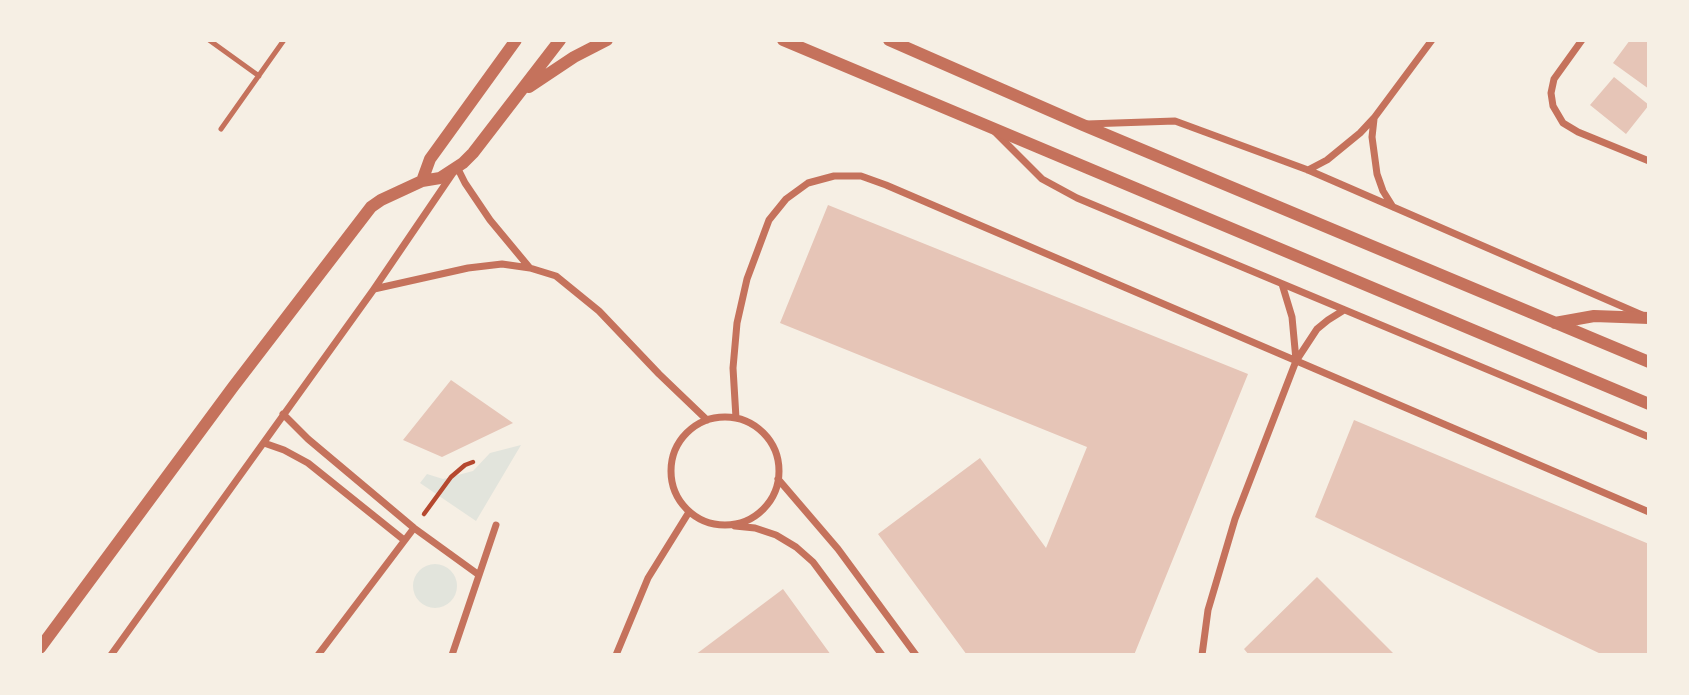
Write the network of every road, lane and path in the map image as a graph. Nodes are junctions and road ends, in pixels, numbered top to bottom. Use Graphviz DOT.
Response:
graph roads {
  1 [pos="209,40"];
  2 [pos="284,40"];
  3 [pos="516,40"];
  4 [pos="560,40"];
  5 [pos="607,40"];
  6 [pos="783,40"];
  7 [pos="889,40"];
  8 [pos="1432,40"];
  9 [pos="1581,40"];
  10 [pos="259,76"];
  11 [pos="517,95"];
  12 [pos="1374,118"];
  13 [pos="1083,125"];
  14 [pos="990,127"];
  15 [pos="221,129"];
  16 [pos="1649,161"];
  17 [pos="457,167"];
  18 [pos="1308,170"];
  19 [pos="422,181"];
  20 [pos="1394,207"];
  21 [pos="530,268"];
  22 [pos="1282,284"];
  23 [pos="374,289"];
  24 [pos="1344,310"];
  25 [pos="1649,318"];
  26 [pos="1555,323"];
  27 [pos="1296,361"];
  28 [pos="1649,362"];
  29 [pos="1649,404"];
  30 [pos="283,414"];
  31 [pos="736,418"];
  32 [pos="707,420"];
  33 [pos="1649,437"];
  34 [pos="264,443"];
  35 [pos="473,463"];
  36 [pos="778,479"];
  37 [pos="689,512"];
  38 [pos="1649,512"];
  39 [pos="496,525"];
  40 [pos="731,525"];
  41 [pos="414,528"];
  42 [pos="404,540"];
  43 [pos="479,575"];
  44 [pos="40,648"];
  45 [pos="111,655"];
  46 [pos="318,655"];
  47 [pos="452,655"];
  48 [pos="616,655"];
  49 [pos="882,655"];
  50 [pos="916,655"];
  51 [pos="1202,655"];
  1 -- 10 [label="lane"];
  2 -- 10 [label="lane"];
  3 -- 19 [label="street"];
  4 -- 11 [label="street"];
  5 -- 11 [label="street"];
  6 -- 14 [label="street"];
  7 -- 13 [label="street"];
  8 -- 12 [label="street"];
  9 -- 16 [label="street"];
  10 -- 15 [label="lane"];
  11 -- 17 [label="street"];
  12 -- 18 [label="street"];
  12 -- 20 [label="street"];
  13 -- 18 [label="street"];
  13 -- 26 [label="street"];
  14 -- 22 [label="street"];
  14 -- 29 [label="street"];
  17 -- 19 [label="street"];
  17 -- 21 [label="street"];
  17 -- 23 [label="street"];
  18 -- 20 [label="street"];
  19 -- 44 [label="street"];
  20 -- 25 [label="street"];
  21 -- 23 [label="street"];
  21 -- 32 [label="street"];
  22 -- 24 [label="street"];
  22 -- 27 [label="street"];
  23 -- 30 [label="street"];
  24 -- 27 [label="street"];
  24 -- 33 [label="street"];
  25 -- 26 [label="street"];
  26 -- 28 [label="street"];
  27 -- 31 [label="street"];
  27 -- 38 [label="street"];
  27 -- 51 [label="street"];
  30 -- 34 [label="street"];
  30 -- 41 [label="street"];
  31 -- 32 [label="street"];
  31 -- 36 [label="street"];
  32 -- 37 [label="street"];
  34 -- 42 [label="street"];
  34 -- 45 [label="street"];
  35 -- 41 [label="path"];
  36 -- 40 [label="street"];
  36 -- 50 [label="street"];
  37 -- 40 [label="street"];
  37 -- 48 [label="street"];
  39 -- 43 [label="street"];
  40 -- 49 [label="street"];
  41 -- 42 [label="street"];
  41 -- 43 [label="street"];
  42 -- 46 [label="street"];
  43 -- 47 [label="street"];
}
